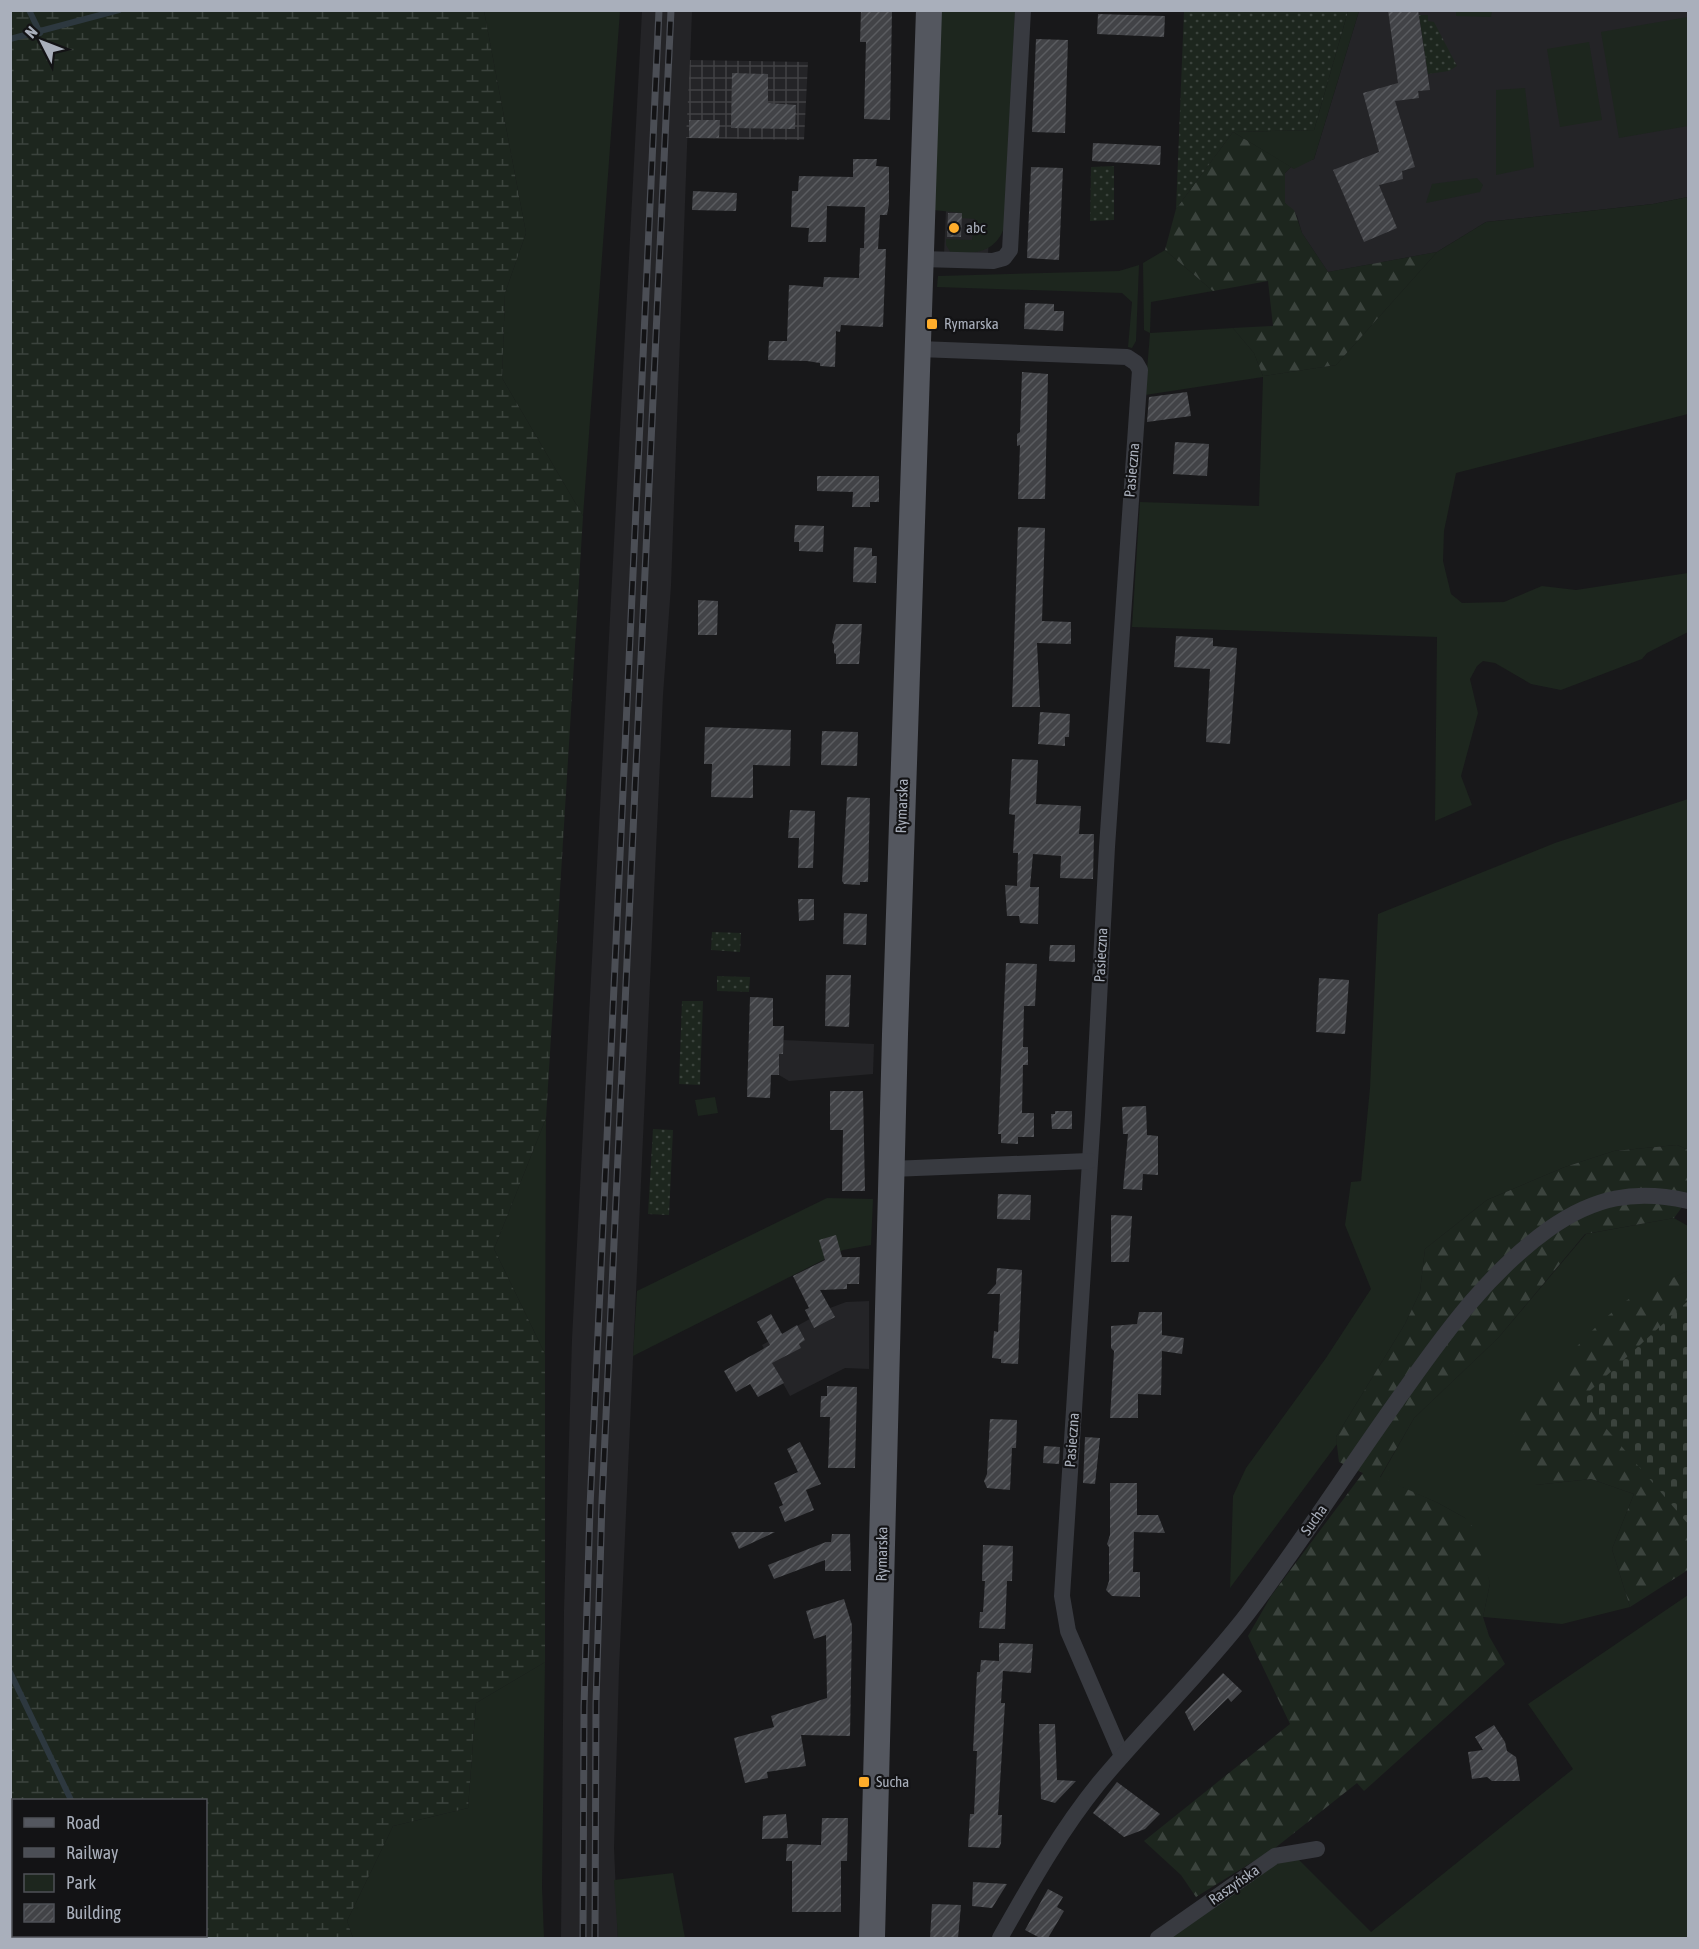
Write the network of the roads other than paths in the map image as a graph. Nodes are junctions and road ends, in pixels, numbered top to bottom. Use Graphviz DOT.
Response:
graph roads {
  1 [pos="929,10"];
  2 [pos="1023,10"];
  3 [pos="921,259"];
  4 [pos="919,349"];
  5 [pos="1089,1161"];
  6 [pos="891,1169"];
  7 [pos="1689,1201"];
  8 [pos="1122,1756"];
  9 [pos="1317,1849"];
  10 [pos="872,1938"];
  11 [pos="1000,1938"];
  12 [pos="1158,1938"];
  1 -- 3 [label="main road, Rymarska"];
  2 -- 3 [label="street"];
  3 -- 4 [label="main road, Rymarska"];
  4 -- 5 [label="street, Pasieczna"];
  4 -- 6 [label="main road, Rymarska"];
  5 -- 6 [label="street"];
  5 -- 8 [label="street, Pasieczna"];
  6 -- 10 [label="main road, Rymarska"];
  7 -- 8 [label="street, Sucha"];
  8 -- 11 [label="street, Sucha"];
  9 -- 12 [label="street, Raszyńska"];
}
